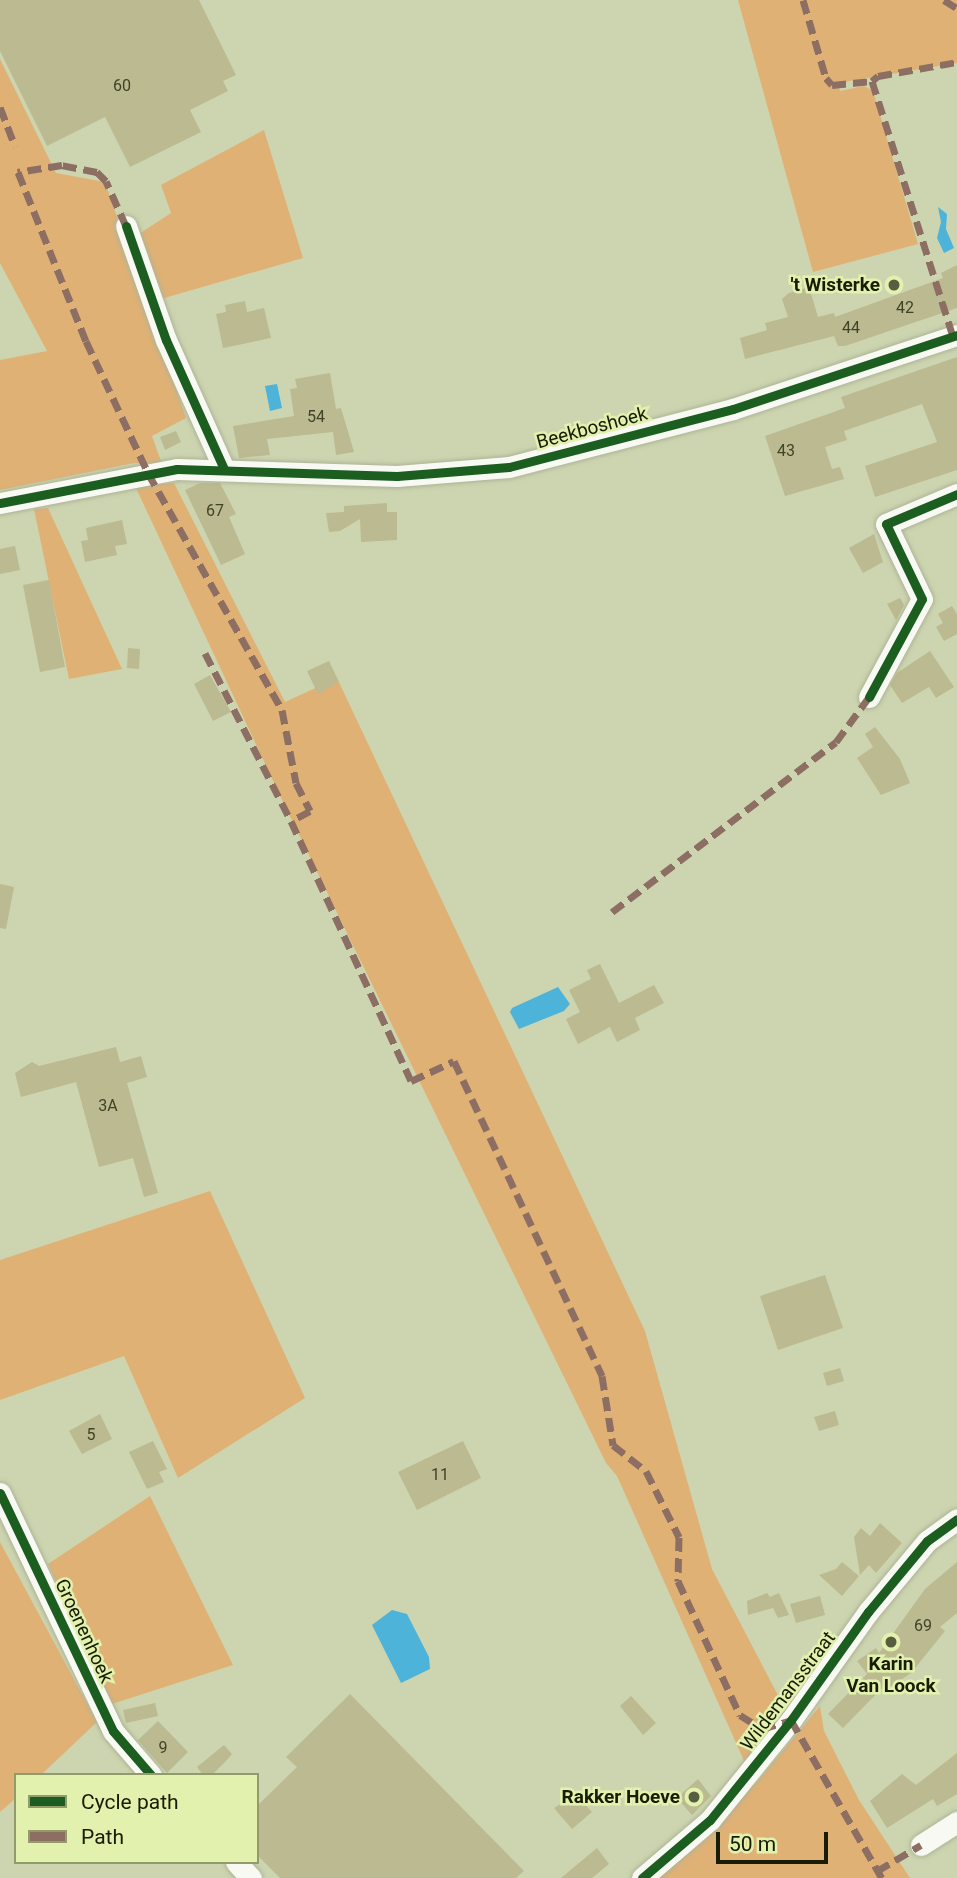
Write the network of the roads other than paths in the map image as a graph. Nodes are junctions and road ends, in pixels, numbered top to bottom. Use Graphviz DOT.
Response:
graph roads {
  1 [pos="126,226"];
  2 [pos="957,335"];
  3 [pos="224,469"];
  4 [pos="957,494"];
  5 [pos="0,503"];
  6 [pos="869,697"];
  7 [pos="0,1493"];
  8 [pos="957,1519"];
  9 [pos="149,1773"];
  10 [pos="957,1822"];
  11 [pos="921,1845"];
  12 [pos="238,1864"];
  13 [pos="251,1878"];
  14 [pos="642,1878"];
  1 -- 3 [label="street"];
  2 -- 3 [label="street, Beekboshoek"];
  3 -- 5 [label="street, Beekboshoek"];
  4 -- 6 [label="street"];
  7 -- 9 [label="street, Groenenhoek"];
  8 -- 14 [label="street, Wildemansstraat"];
  10 -- 11 [label="street"];
  12 -- 13 [label="street"];
}
